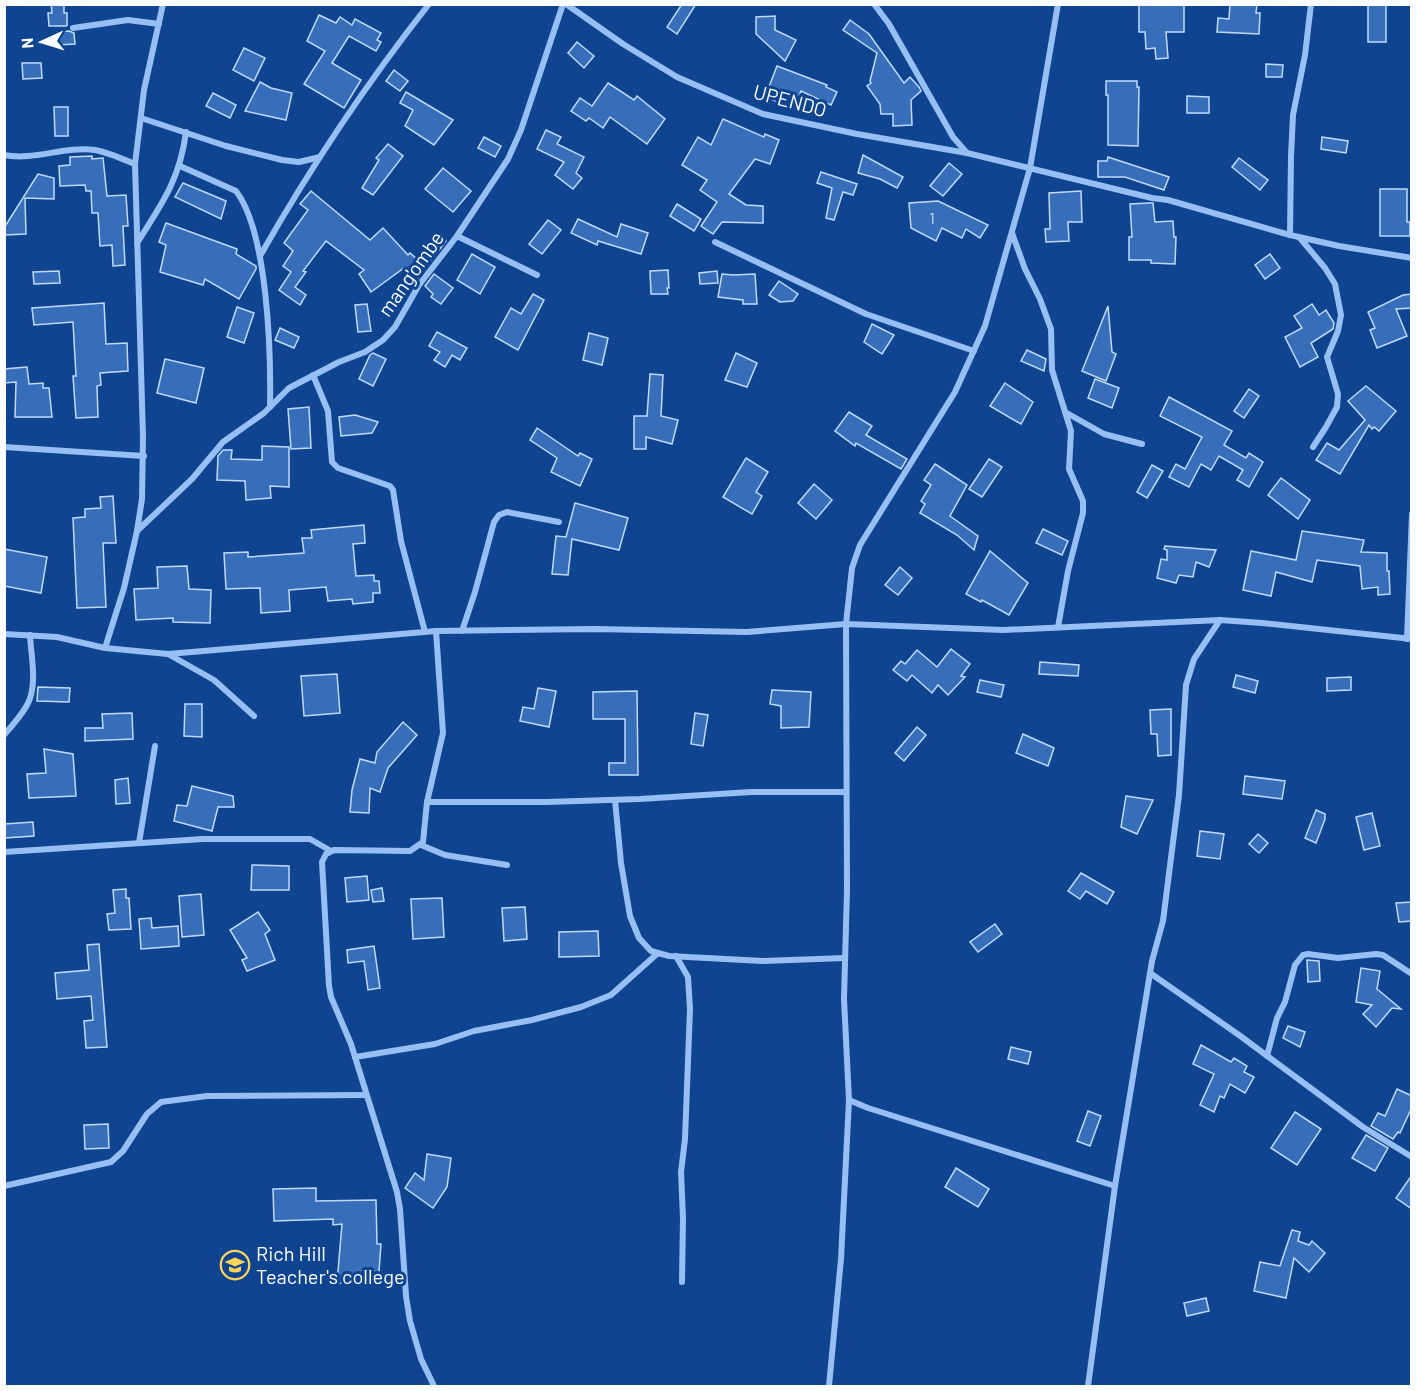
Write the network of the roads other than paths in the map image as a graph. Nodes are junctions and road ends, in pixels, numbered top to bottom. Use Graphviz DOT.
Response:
graph roads {
  1 [pos="163,4"];
  2 [pos="429,4"];
  3 [pos="564,4"];
  4 [pos="874,4"];
  5 [pos="1058,4"];
  6 [pos="1311,4"];
  7 [pos="159,24"];
  8 [pos="73,27"];
  9 [pos="141,118"];
  10 [pos="186,132"];
  11 [pos="967,153"];
  12 [pos="4,155"];
  13 [pos="321,156"];
  14 [pos="135,164"];
  15 [pos="180,166"];
  16 [pos="1030,168"];
  17 [pos="1012,232"];
  18 [pos="1290,235"];
  19 [pos="457,237"];
  20 [pos="1300,237"];
  21 [pos="137,243"];
  22 [pos="715,243"];
  23 [pos="260,256"];
  24 [pos="1412,258"];
  25 [pos="537,275"];
  26 [pos="974,351"];
  27 [pos="313,375"];
  28 [pos="270,408"];
  29 [pos="1064,411"];
  30 [pos="1142,444"];
  31 [pos="4,447"];
  32 [pos="1313,447"];
  33 [pos="144,456"];
  34 [pos="1412,514"];
  35 [pos="559,522"];
  36 [pos="137,531"];
  37 [pos="1220,621"];
  38 [pos="846,624"];
  39 [pos="1058,627"];
  40 [pos="436,631"];
  41 [pos="462,631"];
  42 [pos="425,632"];
  43 [pos="4,634"];
  44 [pos="30,635"];
  45 [pos="1409,639"];
  46 [pos="105,648"];
  47 [pos="168,654"];
  48 [pos="254,716"];
  49 [pos="4,735"];
  50 [pos="155,746"];
  51 [pos="846,792"];
  52 [pos="615,800"];
  53 [pos="427,802"];
  54 [pos="139,843"];
  55 [pos="420,844"];
  56 [pos="331,851"];
  57 [pos="4,852"];
  58 [pos="507,865"];
  59 [pos="658,953"];
  60 [pos="676,956"];
  61 [pos="845,958"];
  62 [pos="1150,974"];
  63 [pos="1412,974"];
  64 [pos="1267,1056"];
  65 [pos="355,1057"];
  66 [pos="366,1095"];
  67 [pos="849,1100"];
  68 [pos="1412,1157"];
  69 [pos="4,1186"];
  70 [pos="1115,1186"];
  71 [pos="682,1282"];
  72 [pos="434,1386"];
  73 [pos="829,1386"];
  74 [pos="1088,1386"];
  1 -- 7 [label="street"];
  2 -- 13 [label="street"];
  3 -- 11 [label="street, UPENDO"];
  3 -- 19 [label="street, mang'ombe"];
  4 -- 11 [label="street"];
  5 -- 16 [label="street"];
  6 -- 18 [label="street"];
  7 -- 8 [label="street"];
  7 -- 9 [label="street"];
  9 -- 10 [label="street"];
  9 -- 14 [label="street"];
  10 -- 13 [label="street"];
  10 -- 15 [label="street"];
  11 -- 16 [label="street, UPENDO"];
  12 -- 14 [label="street"];
  13 -- 23 [label="street"];
  14 -- 21 [label="street"];
  15 -- 21 [label="street"];
  15 -- 23 [label="street"];
  16 -- 17 [label="street"];
  16 -- 18 [label="street, UPENDO"];
  17 -- 26 [label="street"];
  17 -- 29 [label="street"];
  18 -- 20 [label="street, UPENDO"];
  19 -- 25 [label="street"];
  19 -- 27 [label="street, mang'ombe"];
  20 -- 24 [label="street, UPENDO"];
  20 -- 32 [label="street"];
  21 -- 33 [label="street"];
  22 -- 26 [label="street"];
  23 -- 28 [label="street"];
  26 -- 38 [label="street"];
  27 -- 28 [label="street, mang'ombe"];
  27 -- 42 [label="street"];
  28 -- 36 [label="street, mang'ombe"];
  29 -- 30 [label="street"];
  29 -- 39 [label="street"];
  31 -- 33 [label="street"];
  33 -- 36 [label="street"];
  34 -- 45 [label="street"];
  35 -- 41 [label="street"];
  36 -- 46 [label="street"];
  37 -- 39 [label="street"];
  37 -- 45 [label="street"];
  37 -- 62 [label="street"];
  38 -- 39 [label="street"];
  38 -- 41 [label="street"];
  38 -- 51 [label="street"];
  40 -- 41 [label="street"];
  40 -- 42 [label="street"];
  40 -- 53 [label="street"];
  42 -- 47 [label="street"];
  43 -- 44 [label="street"];
  44 -- 46 [label="street"];
  44 -- 49 [label="street"];
  46 -- 47 [label="street"];
  47 -- 48 [label="street"];
  50 -- 54 [label="street"];
  51 -- 52 [label="street"];
  51 -- 61 [label="street"];
  52 -- 53 [label="street"];
  52 -- 59 [label="street"];
  53 -- 55 [label="street"];
  54 -- 56 [label="street"];
  54 -- 57 [label="street"];
  55 -- 56 [label="street"];
  55 -- 58 [label="street"];
  56 -- 65 [label="street"];
  59 -- 60 [label="street"];
  59 -- 65 [label="street"];
  60 -- 61 [label="street"];
  60 -- 71 [label="street"];
  61 -- 67 [label="street"];
  62 -- 64 [label="street"];
  62 -- 70 [label="street"];
  63 -- 64 [label="street"];
  64 -- 68 [label="street"];
  65 -- 66 [label="street"];
  66 -- 69 [label="street"];
  66 -- 72 [label="street"];
  67 -- 70 [label="street"];
  67 -- 73 [label="street"];
  70 -- 74 [label="street"];
}
